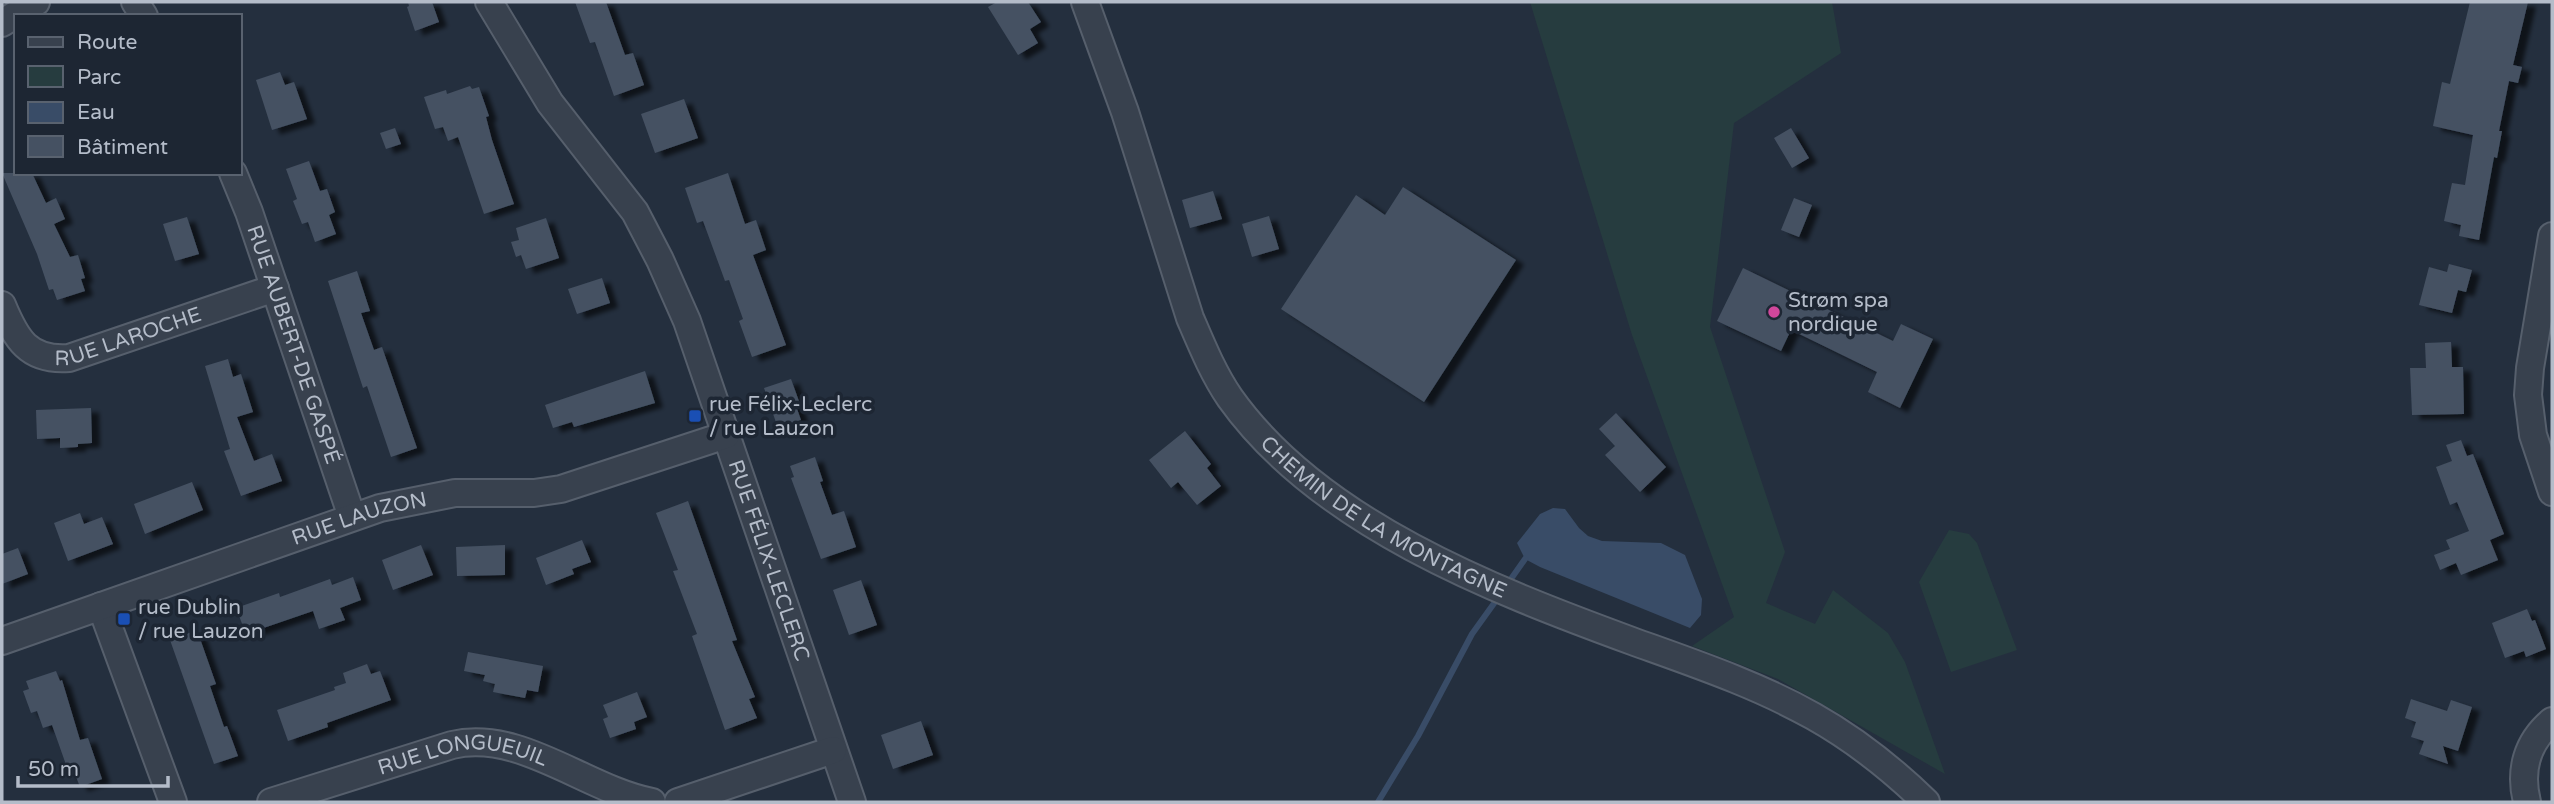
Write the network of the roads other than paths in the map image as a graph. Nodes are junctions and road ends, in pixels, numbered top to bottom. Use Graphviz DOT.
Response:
graph roads {
  1 [pos="36,2"];
  2 [pos="489,2"];
  3 [pos="507,2"];
  4 [pos="1085,2"];
  5 [pos="17,14"];
  6 [pos="529,71"];
  7 [pos="234,175"];
  8 [pos="2552,236"];
  9 [pos="275,288"];
  10 [pos="2,306"];
  11 [pos="726,435"];
  12 [pos="2552,492"];
  13 [pos="352,517"];
  14 [pos="101,607"];
  15 [pos="2,642"];
  16 [pos="2552,721"];
  17 [pos="833,750"];
  18 [pos="173,802"];
  19 [pos="271,802"];
  20 [pos="652,802"];
  21 [pos="678,802"];
  22 [pos="852,802"];
  23 [pos="1926,802"];
  24 [pos="2527,802"];
  1 -- 5 [label="street"];
  2 -- 6 [label="street, RUE FÉLIX-LECLERC"];
  3 -- 6 [label="street, RUE FÉLIX-LECLERC"];
  4 -- 23 [label="street, CHEMIN DE LA MONTAGNE"];
  6 -- 11 [label="street, RUE FÉLIX-LECLERC"];
  7 -- 9 [label="street, RUE AUBERT-DE GASPÉ"];
  8 -- 12 [label="street"];
  9 -- 10 [label="street, RUE LAROCHE"];
  9 -- 13 [label="street, RUE AUBERT-DE GASPÉ"];
  11 -- 13 [label="street, RUE LAUZON"];
  11 -- 17 [label="street, RUE FÉLIX-LECLERC"];
  13 -- 14 [label="street, RUE LAUZON"];
  14 -- 15 [label="street, RUE LAUZON"];
  14 -- 18 [label="street"];
  16 -- 24 [label="street"];
  17 -- 21 [label="street"];
  17 -- 22 [label="street, RUE FÉLIX-LECLERC"];
  19 -- 20 [label="street, RUE LONGUEUIL"];
}
